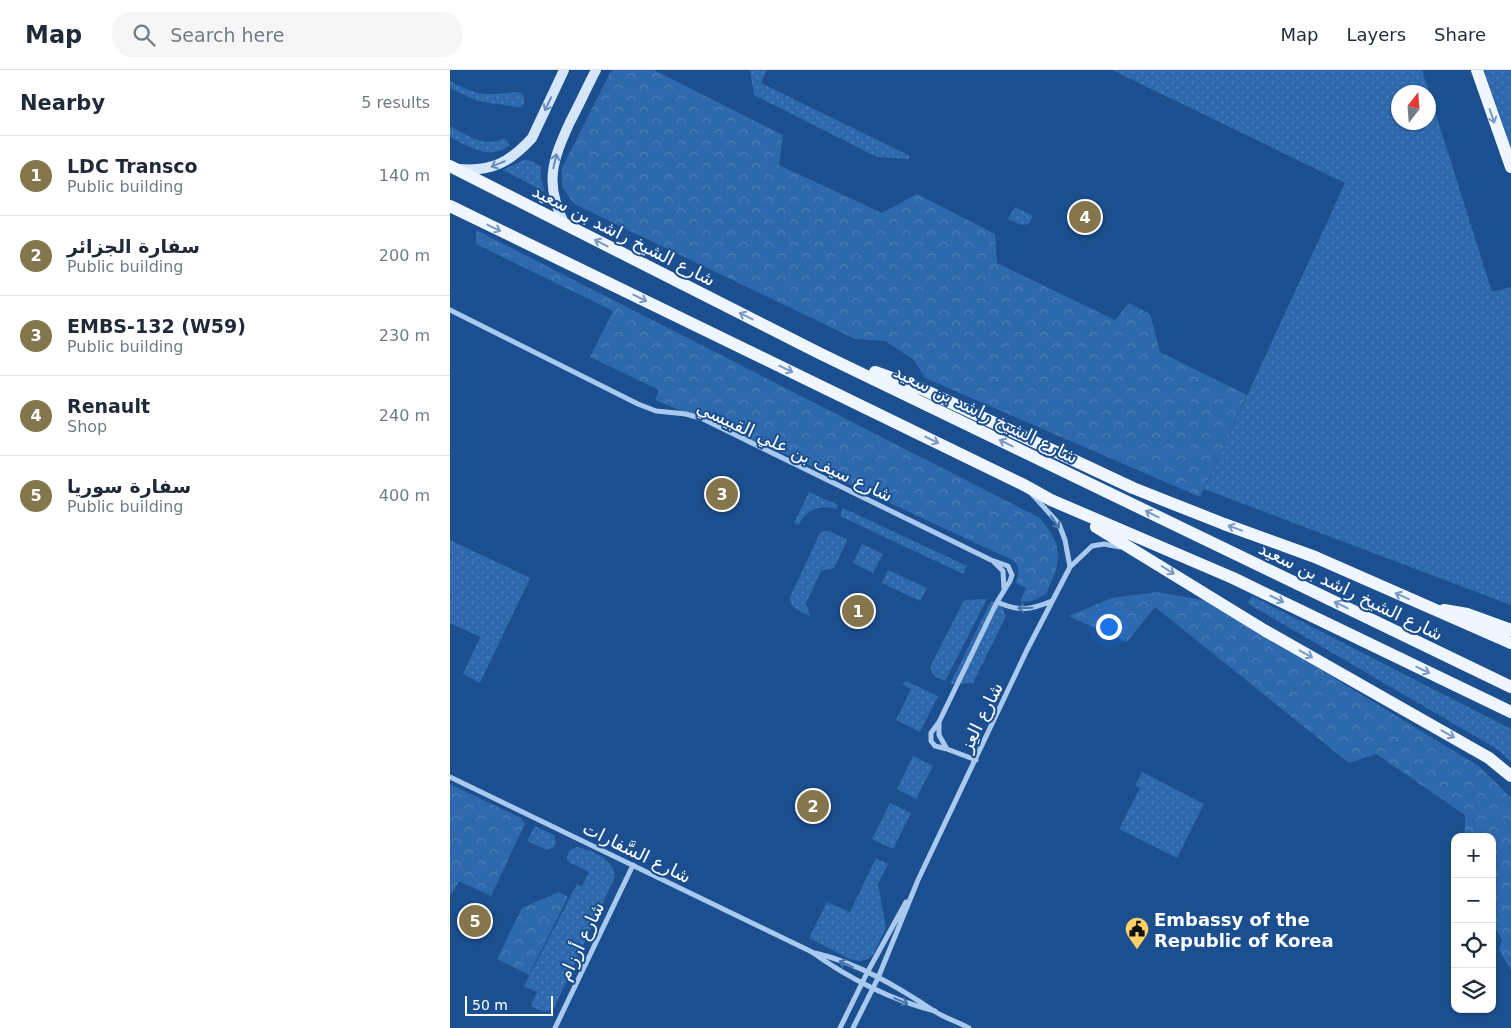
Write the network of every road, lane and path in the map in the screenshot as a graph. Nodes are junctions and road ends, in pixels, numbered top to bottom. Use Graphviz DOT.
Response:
graph roads {
  1 [pos="564,70"];
  2 [pos="596,70"];
  3 [pos="1477,70"];
  4 [pos="453,167"];
  5 [pos="1511,167"];
  6 [pos="450,206"];
  7 [pos="565,225"];
  8 [pos="450,310"];
  9 [pos="821,354"];
  10 [pos="1024,485"];
  11 [pos="1051,500"];
  12 [pos="1138,551"];
  13 [pos="1070,567"];
  14 [pos="1053,601"];
  15 [pos="997,602"];
  16 [pos="1434,610"];
  17 [pos="1511,630"];
  18 [pos="1511,643"];
  19 [pos="1511,687"];
  20 [pos="1511,712"];
  21 [pos="939,722"];
  22 [pos="947,748"];
  23 [pos="976,760"];
  24 [pos="1511,776"];
  25 [pos="450,777"];
  26 [pos="633,866"];
  27 [pos="918,880"];
  28 [pos="812,952"];
  29 [pos="867,973"];
  30 [pos="878,978"];
  31 [pos="862,982"];
  32 [pos="873,987"];
  33 [pos="935,1011"];
  34 [pos="555,1028"];
  35 [pos="840,1028"];
  36 [pos="853,1028"];
  37 [pos="970,1028"];
  1 -- 4 [label="main road, one-way"];
  7 -- 2 [label="main road, one-way"];
  3 -- 5 [label="main road, one-way"];
  4 -- 7 [label="main road, شارع الشيخ راشد بن سعيد"];
  6 -- 10 [label="main road, one-way"];
  9 -- 7 [label="main road, شارع الشيخ راشد بن سعيد, one-way"];
  8 -- 15 [label="street, شارع سيف بن علي القبيسي"];
  16 -- 9 [label="main road, one-way"];
  19 -- 9 [label="main road, شارع الشيخ راشد بن سعيد, one-way"];
  10 -- 11 [label="main road"];
  10 -- 13 [label="street, one-way"];
  11 -- 12 [label="main road"];
  11 -- 20 [label="main road, one-way"];
  12 -- 13 [label="street, شارع العِز"];
  12 -- 24 [label="main road, one-way"];
  13 -- 14 [label="street, شارع العِز"];
  14 -- 15 [label="street, one-way"];
  14 -- 23 [label="street, شارع العِز"];
  15 -- 21 [label="street, شارع سيف بن علي القبيسي"];
  16 -- 17 [label="main road"];
  16 -- 18 [label="main road"];
  21 -- 22 [label="street"];
  21 -- 22 [label="street, شارع سيف بن علي القبيسي"];
  22 -- 23 [label="street"];
  23 -- 27 [label="street, شارع العِز"];
  25 -- 26 [label="street, شارع السَّفارات"];
  26 -- 28 [label="street, شارع السَّفارات"];
  26 -- 34 [label="street, شارع أرزام"];
  27 -- 29 [label="street, شارع العِز"];
  27 -- 30 [label="street, شارع العِز"];
  29 -- 28 [label="street, شارع السَّفارات, one-way"];
  28 -- 31 [label="street, شارع السَّفارات"];
  29 -- 30 [label="street, شارع السَّفارات"];
  29 -- 31 [label="street, شارع العِز"];
  30 -- 32 [label="street, شارع العِز"];
  30 -- 33 [label="street, شارع السَّفارات"];
  31 -- 32 [label="street, شارع السَّفارات"];
  31 -- 35 [label="street, شارع العِز"];
  32 -- 33 [label="street, شارع السَّفارات, one-way"];
  32 -- 36 [label="street, شارع العِز"];
  33 -- 37 [label="street, شارع السَّفارات"];
}
